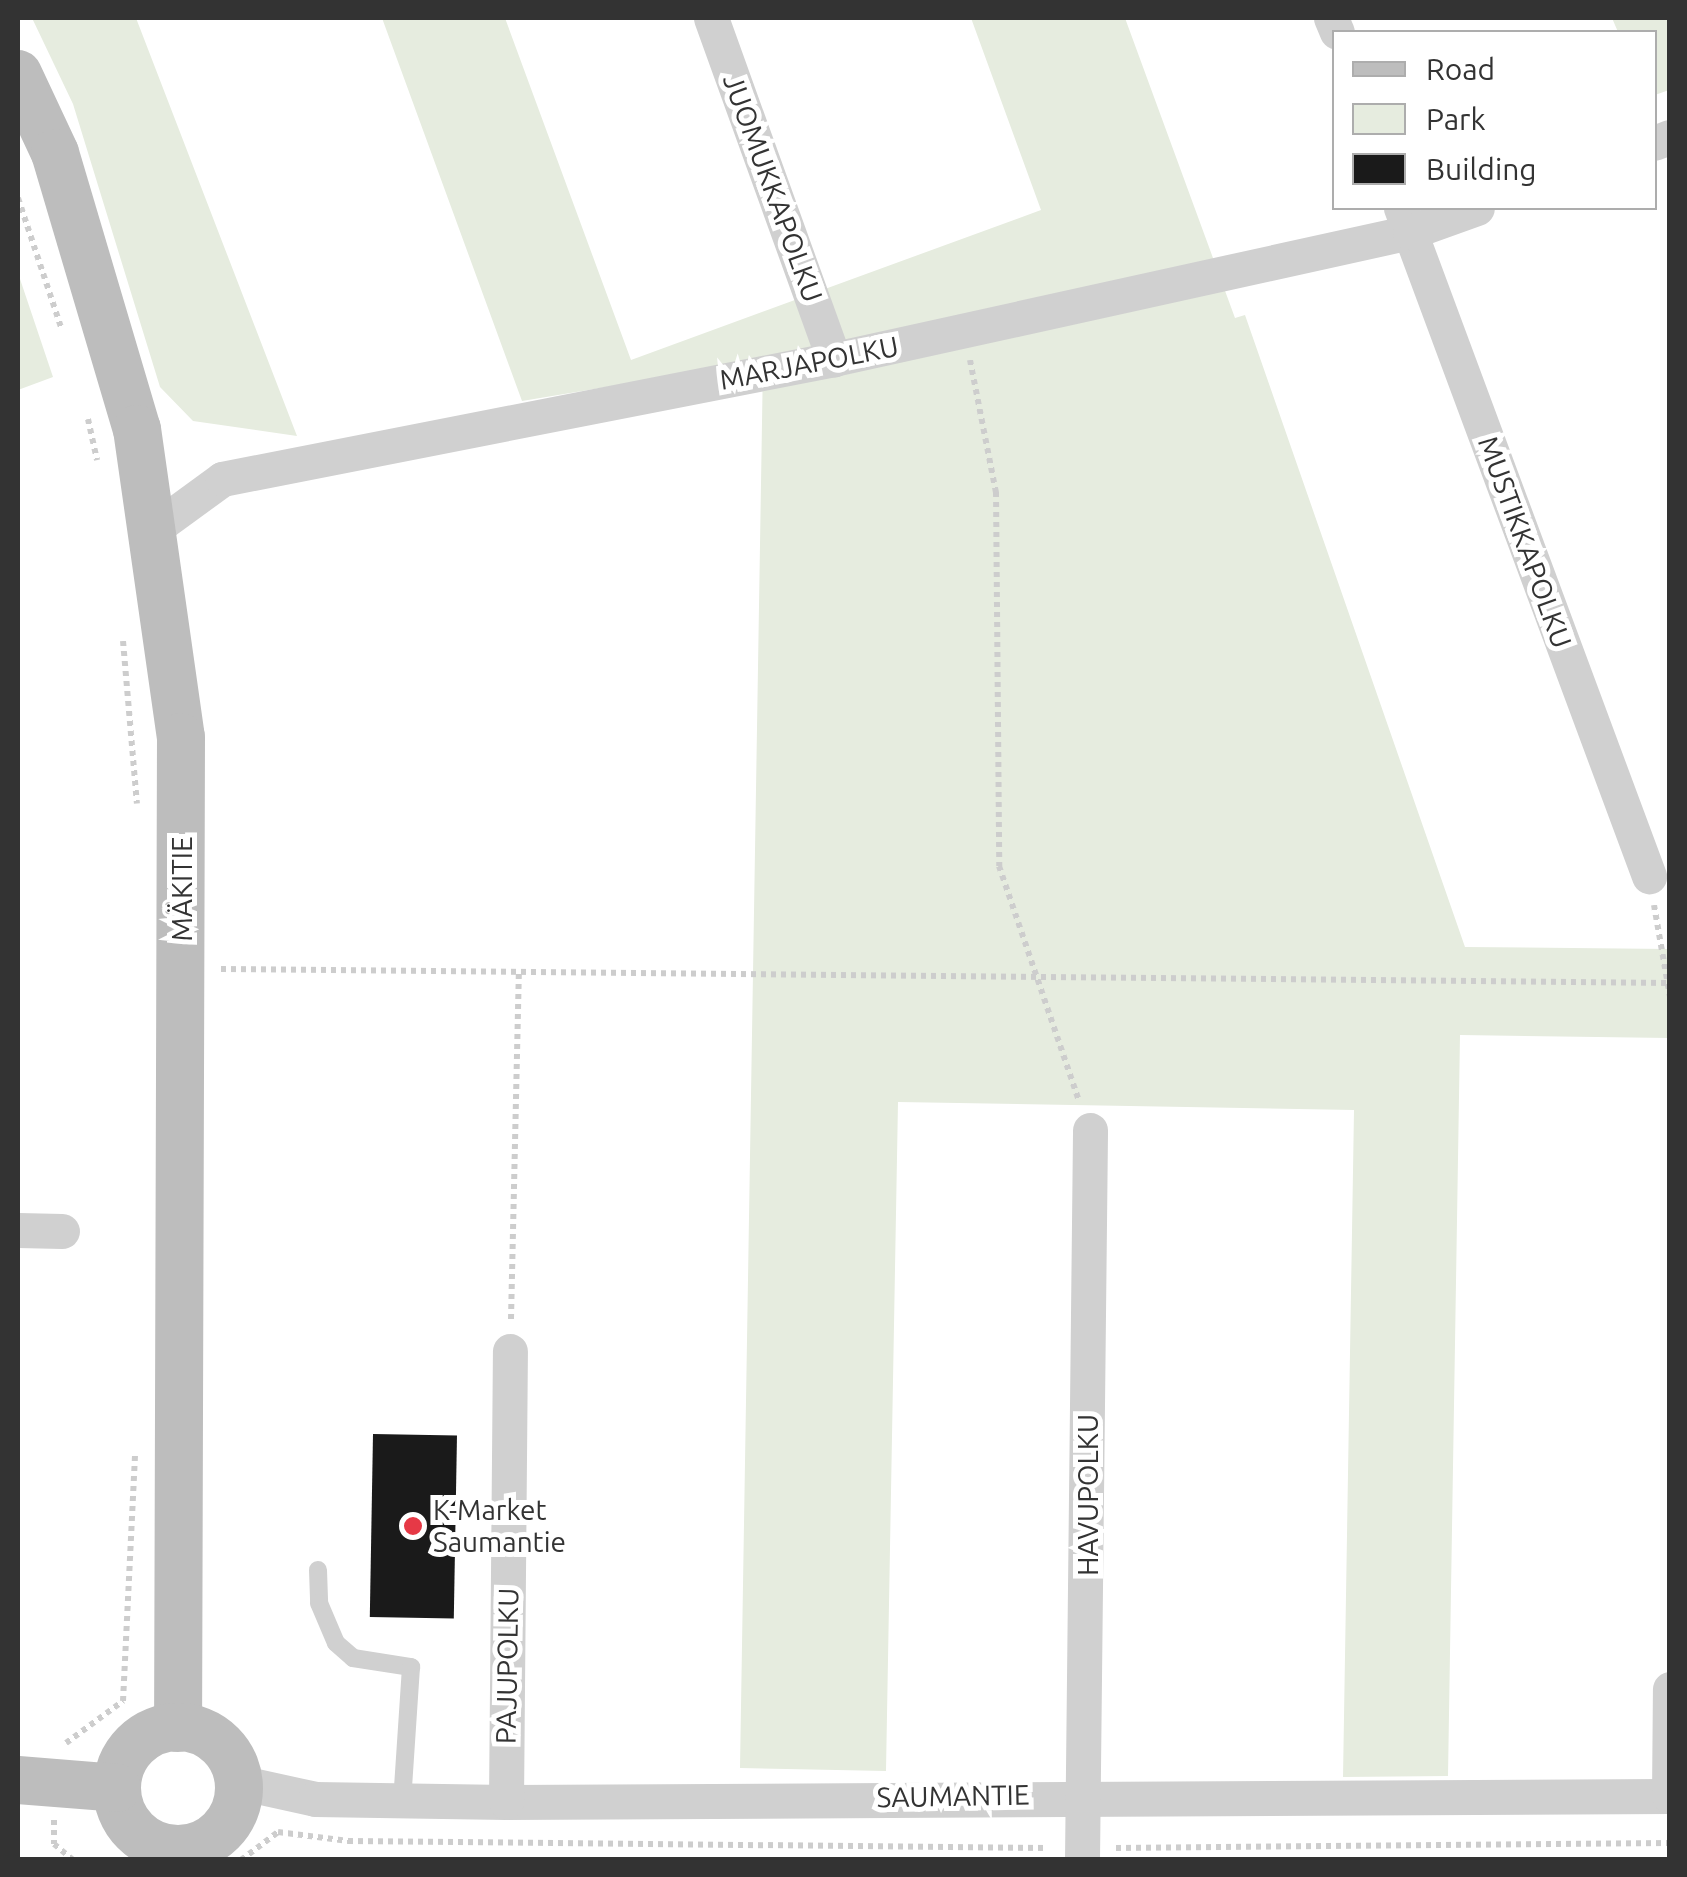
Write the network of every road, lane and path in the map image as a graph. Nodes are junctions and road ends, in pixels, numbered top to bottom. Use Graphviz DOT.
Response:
graph roads {
  1 [pos="712,18"];
  2 [pos="18,74"];
  3 [pos="18,198"];
  4 [pos="1465,210"];
  5 [pos="1406,220"];
  6 [pos="963,331"];
  7 [pos="67,347"];
  8 [pos="834,359"];
  9 [pos="85,401"];
  10 [pos="101,478"];
  11 [pos="152,532"];
  12 [pos="121,630"];
  13 [pos="137,824"];
  14 [pos="1649,876"];
  15 [pos="183,968"];
  16 [pos="519,971"];
  17 [pos="1030,974"];
  18 [pos="1670,984"];
  19 [pos="1670,997"];
  20 [pos="1090,1130"];
  21 [pos="18,1230"];
  22 [pos="62,1231"];
  23 [pos="510,1351"];
  24 [pos="135,1443"];
  25 [pos="318,1570"];
  26 [pos="1670,1689"];
  27 [pos="178,1728"];
  28 [pos="35,1780"];
  29 [pos="238,1782"];
  30 [pos="117,1788"];
  31 [pos="1086,1794"];
  32 [pos="1669,1796"];
  33 [pos="402,1800"];
  34 [pos="506,1802"];
  35 [pos="1670,1843"];
  36 [pos="178,1854"];
  37 [pos="1083,1854"];
  38 [pos="73,1860"];
  39 [pos="242,1860"];
  1 -- 8 [label="street, JUOMUKKAPOLKU"];
  2 -- 11 [label="street, MÄKITIE"];
  3 -- 7 [label="path"];
  4 -- 5 [label="street, MARJAPOLKU"];
  5 -- 6 [label="street, MARJAPOLKU"];
  5 -- 14 [label="street, MUSTIKKAPOLKU"];
  6 -- 8 [label="street, MARJAPOLKU"];
  6 -- 17 [label="path"];
  8 -- 11 [label="street, MARJAPOLKU"];
  9 -- 10 [label="path"];
  11 -- 15 [label="street, MÄKITIE"];
  12 -- 13 [label="path"];
  14 -- 19 [label="path"];
  15 -- 16 [label="path"];
  15 -- 27 [label="street, MÄKITIE"];
  16 -- 17 [label="path"];
  16 -- 23 [label="path"];
  17 -- 18 [label="path"];
  17 -- 20 [label="path"];
  20 -- 31 [label="street, HAVUPOLKU"];
  21 -- 22 [label="street"];
  23 -- 34 [label="street, PAJUPOLKU"];
  24 -- 28 [label="path"];
  25 -- 33 [label="lane"];
  26 -- 32 [label="street"];
  27 -- 29 [label="street"];
  27 -- 30 [label="street"];
  28 -- 30 [label="street"];
  28 -- 38 [label="path"];
  29 -- 33 [label="street, SAUMANTIE"];
  29 -- 36 [label="street"];
  30 -- 36 [label="street"];
  31 -- 32 [label="street, SAUMANTIE"];
  31 -- 34 [label="street, SAUMANTIE"];
  31 -- 37 [label="street, HAVUPOLKU"];
  33 -- 34 [label="street, SAUMANTIE"];
  35 -- 37 [label="path"];
  37 -- 39 [label="path"];
}
